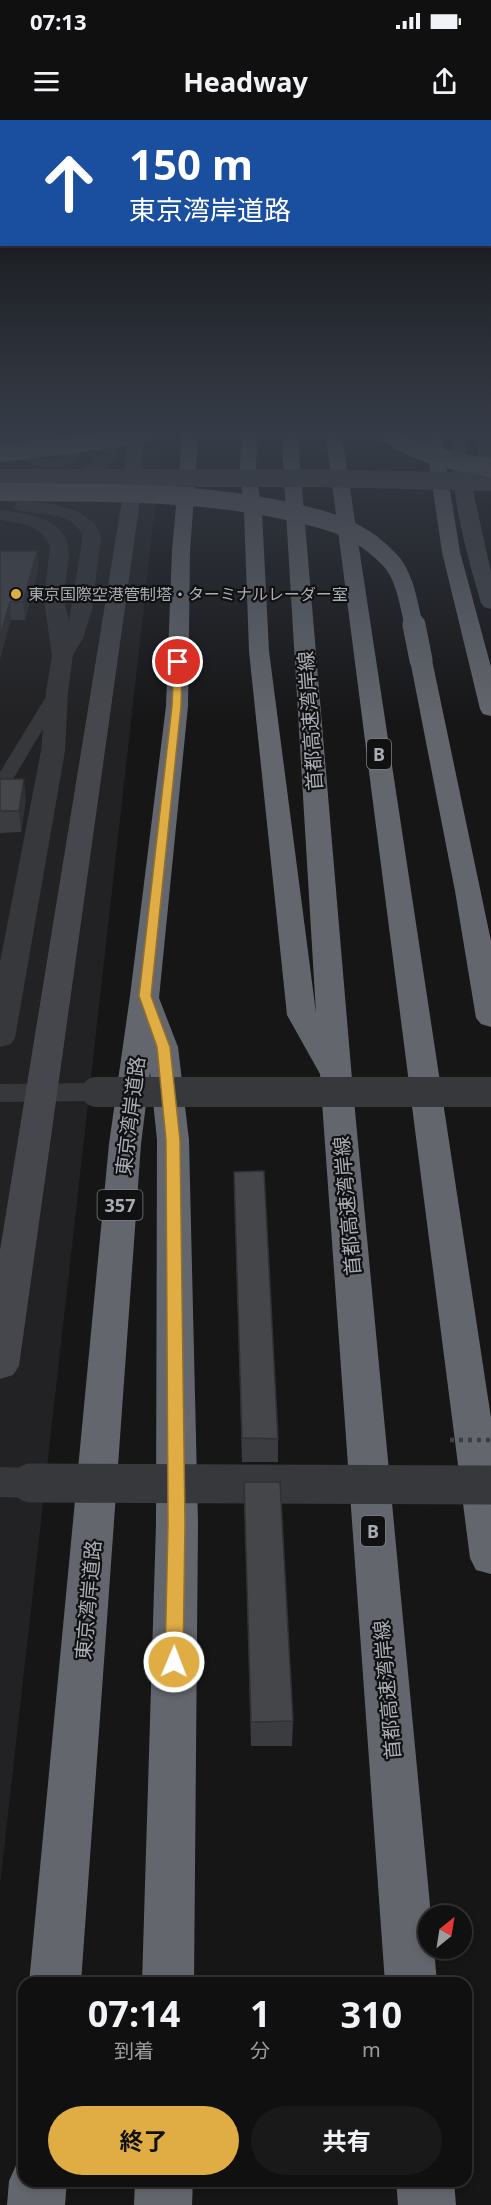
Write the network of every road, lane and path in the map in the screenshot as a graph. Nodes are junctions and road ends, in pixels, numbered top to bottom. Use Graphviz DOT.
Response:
graph roads {
  1 [pos="45,526"];
  2 [pos="88,526"];
  3 [pos="127,526"];
  4 [pos="183,526"];
  5 [pos="254,526"];
  6 [pos="296,526"];
  7 [pos="342,526"];
  8 [pos="347,526"];
  9 [pos="448,526"];
  10 [pos="471,526"];
  11 [pos="491,603"];
  12 [pos="63,656"];
  13 [pos="57,692"];
  14 [pos="491,709"];
  15 [pos="0,786"];
  16 [pos="145,996"];
  17 [pos="4,1004"];
  18 [pos="491,1018"];
  19 [pos="0,1038"];
  20 [pos="336,1079"];
  21 [pos="43,1092"];
  22 [pos="491,1092"];
  23 [pos="0,1093"];
  24 [pos="0,1366"];
  25 [pos="15,1483"];
  26 [pos="491,1485"];
  27 [pos="491,1558"];
  28 [pos="56,1977"];
  29 [pos="168,1977"];
  30 [pos="411,1977"];
  31 [pos="38,2187"];
  32 [pos="164,2187"];
  33 [pos="426,2187"];
  34 [pos="36,2205"];
  35 [pos="163,2205"];
  36 [pos="427,2205"];
  1 -- 12 [label="street"];
  2 -- 12 [label="street"];
  3 -- 21 [label="street"];
  4 -- 16 [label="highway, 東京湾岸道路 / 357"];
  5 -- 20 [label="highway"];
  6 -- 20 [label="highway, 首都高速湾岸線 / B"];
  7 -- 18 [label="highway, bridge"];
  8 -- 27 [label="highway, B"];
  9 -- 14 [label="highway"];
  10 -- 11 [label="street"];
  12 -- 13 [label="street"];
  13 -- 15 [label="lane"];
  13 -- 17 [label="street"];
  16 -- 28 [label="highway, 東京湾岸道路 / 357"];
  16 -- 29 [label="highway"];
  17 -- 19 [label="street"];
  20 -- 30 [label="highway, 首都高速湾岸線 / B"];
  21 -- 22 [label="street, bridge"];
  21 -- 23 [label="street"];
  21 -- 24 [label="street"];
  25 -- 26 [label="street, bridge"];
  31 -- 34 [label="highway"];
  32 -- 35 [label="highway"];
  33 -- 36 [label="highway"];
}
